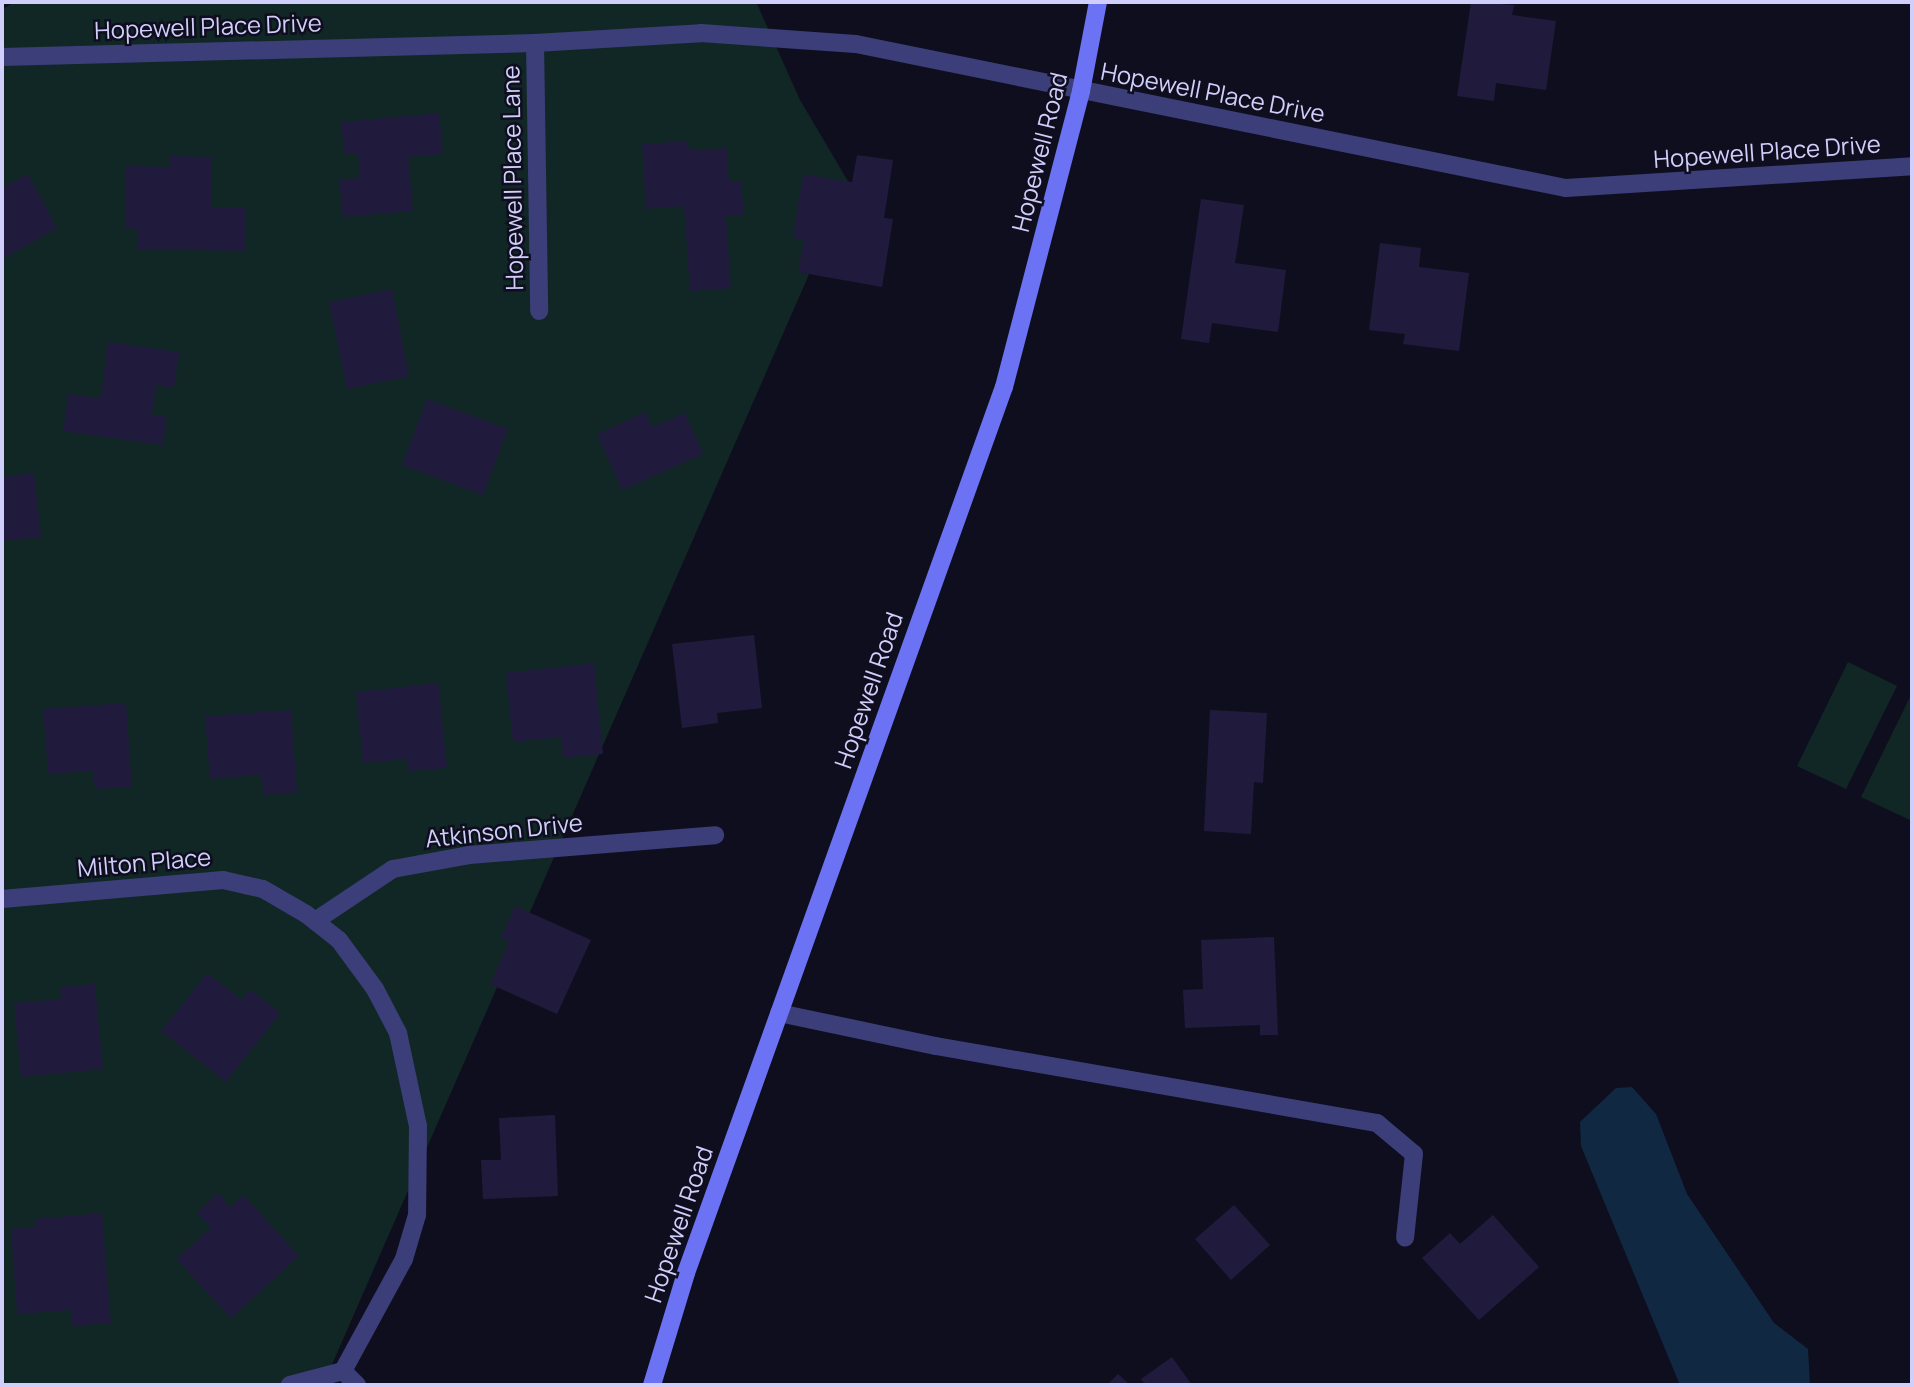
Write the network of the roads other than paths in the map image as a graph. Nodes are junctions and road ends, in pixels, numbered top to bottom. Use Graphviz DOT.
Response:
graph roads {
  1 [pos="1098,2"];
  2 [pos="535,43"];
  3 [pos="2,57"];
  4 [pos="1082,91"];
  5 [pos="1912,166"];
  6 [pos="539,312"];
  7 [pos="715,835"];
  8 [pos="2,899"];
  9 [pos="315,921"];
  10 [pos="779,1013"];
  11 [pos="1405,1238"];
  12 [pos="343,1371"];
  13 [pos="290,1385"];
  14 [pos="358,1385"];
  15 [pos="652,1385"];
  1 -- 4 [label="street, Hopewell Road"];
  2 -- 3 [label="street, Hopewell Place Drive"];
  2 -- 4 [label="street, Hopewell Place Drive"];
  2 -- 6 [label="street, Hopewell Place Lane"];
  4 -- 5 [label="street, Hopewell Place Drive"];
  4 -- 10 [label="street, Hopewell Road"];
  7 -- 9 [label="street, Atkinson Drive"];
  8 -- 9 [label="street, Milton Place"];
  9 -- 12 [label="street, Milton Place"];
  10 -- 11 [label="street"];
  10 -- 15 [label="street, Hopewell Road"];
  12 -- 13 [label="street"];
  12 -- 14 [label="street"];
}
